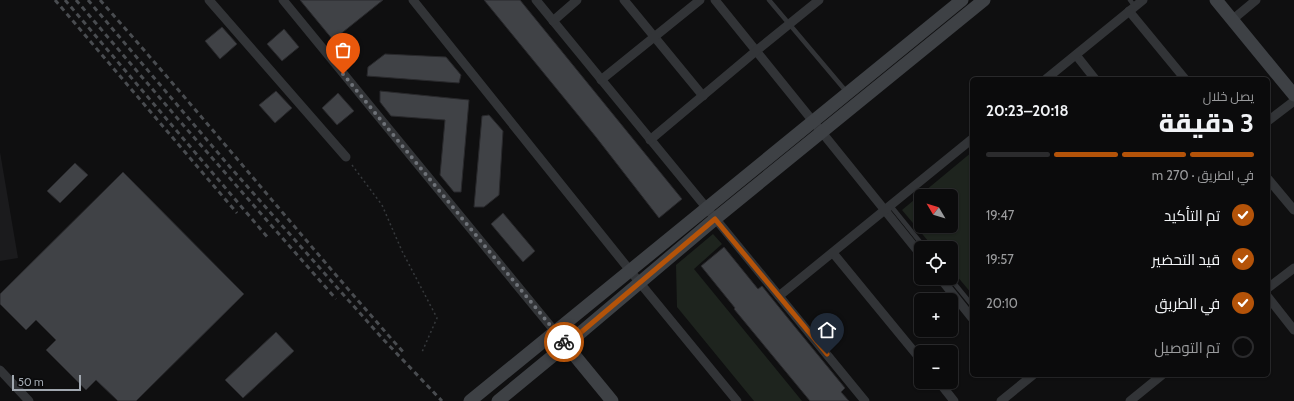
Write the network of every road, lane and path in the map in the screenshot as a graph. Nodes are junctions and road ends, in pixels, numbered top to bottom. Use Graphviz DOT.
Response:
graph roads {
  1 [pos="209,0"];
  2 [pos="282,0"];
  3 [pos="413,0"];
  4 [pos="536,0"];
  5 [pos="577,0"];
  6 [pos="624,0"];
  7 [pos="700,0"];
  8 [pos="715,0"];
  9 [pos="769,0"];
  10 [pos="820,0"];
  11 [pos="962,0"];
  12 [pos="1143,0"];
  13 [pos="1216,0"];
  14 [pos="1256,0"];
  15 [pos="978,2"];
  16 [pos="1132,6"];
  17 [pos="1232,20"];
  18 [pos="553,21"];
  19 [pos="790,24"];
  20 [pos="654,37"];
  21 [pos="756,51"];
  22 [pos="1076,55"];
  23 [pos="1048,77"];
  24 [pos="1093,77"];
  25 [pos="1184,77"];
  26 [pos="601,80"];
  27 [pos="845,90"];
  28 [pos="1294,95"];
  29 [pos="703,96"];
  30 [pos="1294,101"];
  31 [pos="1270,119"];
  32 [pos="817,127"];
  33 [pos="650,140"];
  34 [pos="970,141"];
  35 [pos="346,157"];
  36 [pos="1270,181"];
  37 [pos="706,208"];
  38 [pos="888,208"];
  39 [pos="1294,210"];
  40 [pos="715,219"];
  41 [pos="919,241"];
  42 [pos="914,245"];
  43 [pos="832,253"];
  44 [pos="1294,268"];
  45 [pos="630,270"];
  46 [pos="640,283"];
  47 [pos="947,285"];
  48 [pos="955,285"];
  49 [pos="1270,286"];
  50 [pos="779,296"];
  51 [pos="1270,300"];
  52 [pos="970,308"];
  53 [pos="970,309"];
  54 [pos="1294,330"];
  55 [pos="555,332"];
  56 [pos="566,345"];
  57 [pos="422,352"];
  58 [pos="914,352"];
  59 [pos="0,370"];
  60 [pos="1160,377"];
  61 [pos="1021,379"];
  62 [pos="945,389"];
  63 [pos="29,401"];
  64 [pos="470,401"];
  65 [pos="498,401"];
  66 [pos="612,401"];
  67 [pos="737,401"];
  68 [pos="865,401"];
  69 [pos="954,401"];
  70 [pos="1001,401"];
  71 [pos="1130,401"];
  1 -- 35 [label="street"];
  2 -- 55 [label="street"];
  3 -- 45 [label="street"];
  4 -- 18 [label="street"];
  5 -- 18 [label="street"];
  6 -- 20 [label="street"];
  7 -- 20 [label="street"];
  8 -- 21 [label="street"];
  9 -- 19 [label="lane"];
  10 -- 19 [label="street"];
  11 -- 32 [label="street"];
  12 -- 16 [label="street"];
  13 -- 17 [label="street"];
  14 -- 17 [label="street"];
  15 -- 32 [label="street"];
  16 -- 22 [label="street"];
  16 -- 25 [label="street"];
  17 -- 28 [label="street"];
  18 -- 26 [label="street"];
  19 -- 21 [label="street"];
  19 -- 27 [label="lane"];
  20 -- 26 [label="street"];
  20 -- 29 [label="street"];
  21 -- 29 [label="street"];
  21 -- 32 [label="street"];
  22 -- 23 [label="street"];
  22 -- 24 [label="street"];
  26 -- 33 [label="street"];
  29 -- 33 [label="street"];
  30 -- 31 [label="street"];
  32 -- 37 [label="street"];
  32 -- 38 [label="street"];
  32 -- 40 [label="street"];
  33 -- 37 [label="street"];
  34 -- 38 [label="street"];
  35 -- 57 [label="path"];
  36 -- 39 [label="street"];
  37 -- 40 [label="street"];
  37 -- 45 [label="street"];
  38 -- 41 [label="lane"];
  38 -- 42 [label="street"];
  38 -- 43 [label="street"];
  40 -- 46 [label="street"];
  40 -- 50 [label="street"];
  43 -- 50 [label="street"];
  43 -- 58 [label="street"];
  44 -- 49 [label="street"];
  45 -- 46 [label="street"];
  45 -- 55 [label="street"];
  46 -- 56 [label="street"];
  46 -- 67 [label="street"];
  47 -- 53 [label="street"];
  48 -- 52 [label="lane"];
  50 -- 68 [label="street"];
  51 -- 54 [label="street"];
  55 -- 56 [label="street"];
  55 -- 64 [label="street"];
  56 -- 65 [label="street"];
  56 -- 66 [label="street"];
  59 -- 63 [label="street"];
  60 -- 71 [label="street"];
  61 -- 70 [label="street"];
  62 -- 69 [label="street"];
}
